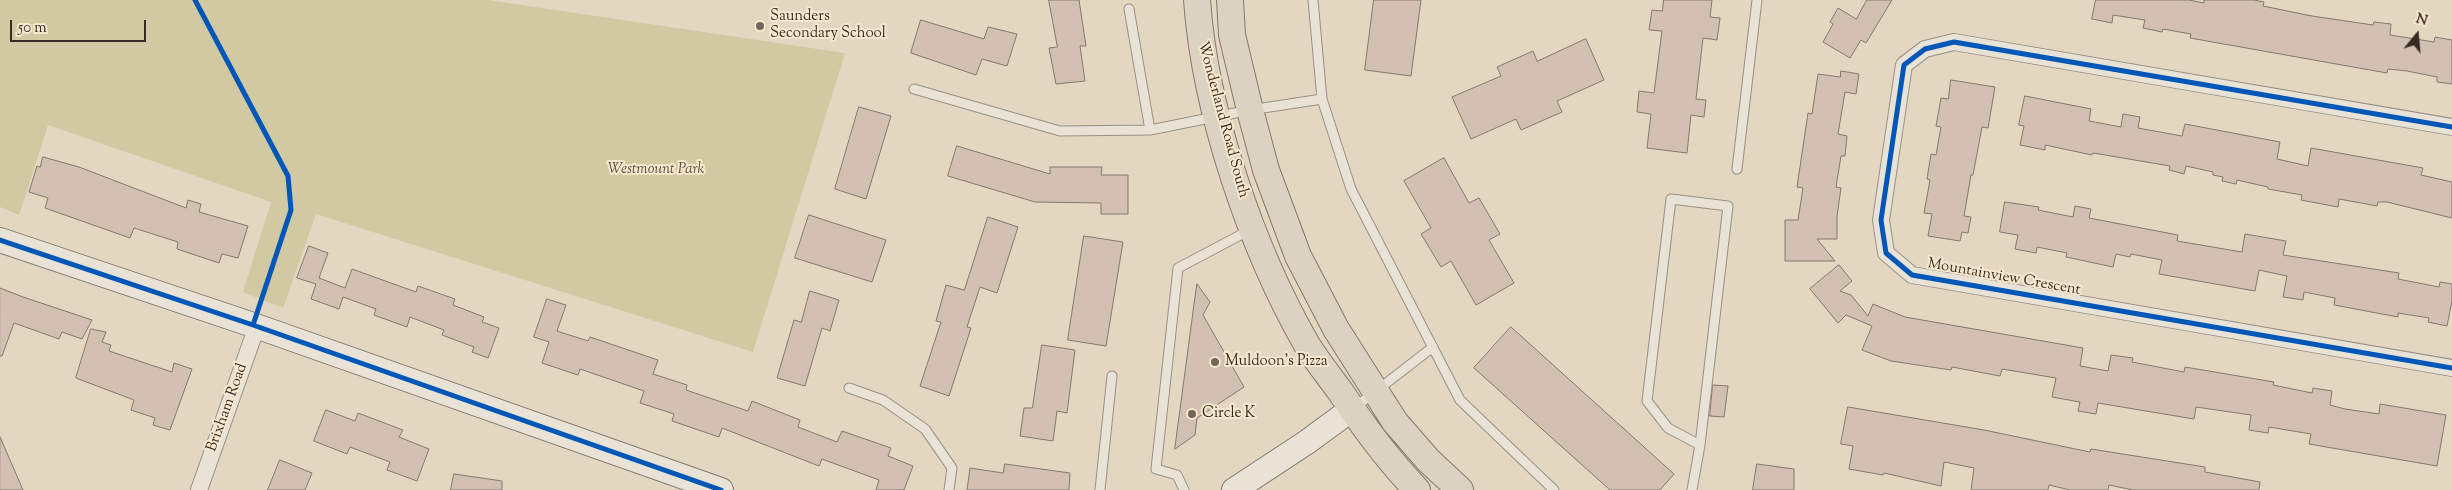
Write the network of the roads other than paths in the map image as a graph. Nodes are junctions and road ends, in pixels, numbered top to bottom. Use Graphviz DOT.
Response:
graph roads {
  1 [pos="1197,0"];
  2 [pos="1230,0"];
  3 [pos="1313,0"];
  4 [pos="1757,0"];
  5 [pos="1129,9"];
  6 [pos="914,88"];
  7 [pos="1322,99"];
  8 [pos="1250,110"];
  9 [pos="1218,118"];
  10 [pos="2452,127"];
  11 [pos="1150,130"];
  12 [pos="1737,169"];
  13 [pos="1253,228"];
  14 [pos="0,240"];
  15 [pos="257,326"];
  16 [pos="1433,347"];
  17 [pos="2452,368"];
  18 [pos="1112,376"];
  19 [pos="849,388"];
  20 [pos="1376,392"];
  21 [pos="1352,409"];
  22 [pos="1700,445"];
  23 [pos="199,490"];
  24 [pos="721,490"];
  25 [pos="949,490"];
  26 [pos="1100,490"];
  27 [pos="1184,490"];
  28 [pos="1234,490"];
  29 [pos="1417,490"];
  30 [pos="1460,490"];
  31 [pos="1554,490"];
  32 [pos="1692,490"];
  1 -- 9 [label="main road, Wonderland Road South"];
  2 -- 8 [label="main road, Wonderland Road South"];
  3 -- 7 [label="lane"];
  4 -- 12 [label="lane"];
  5 -- 11 [label="lane"];
  6 -- 11 [label="lane"];
  7 -- 8 [label="lane"];
  7 -- 16 [label="lane"];
  8 -- 9 [label="lane"];
  8 -- 20 [label="main road, Wonderland Road South"];
  9 -- 11 [label="lane"];
  9 -- 13 [label="main road, Wonderland Road South"];
  10 -- 17 [label="street, Mountainview Crescent"];
  13 -- 21 [label="main road, Wonderland Road South"];
  13 -- 27 [label="lane"];
  14 -- 15 [label="street"];
  15 -- 23 [label="street, Brixham Road"];
  15 -- 24 [label="street"];
  16 -- 20 [label="lane"];
  16 -- 31 [label="lane"];
  18 -- 26 [label="lane"];
  19 -- 25 [label="lane"];
  20 -- 21 [label="lane"];
  20 -- 30 [label="main road, Wonderland Road South"];
  21 -- 28 [label="street"];
  21 -- 29 [label="main road, Wonderland Road South"];
  22 -- 22 [label="lane"];
  22 -- 32 [label="lane"];
}
